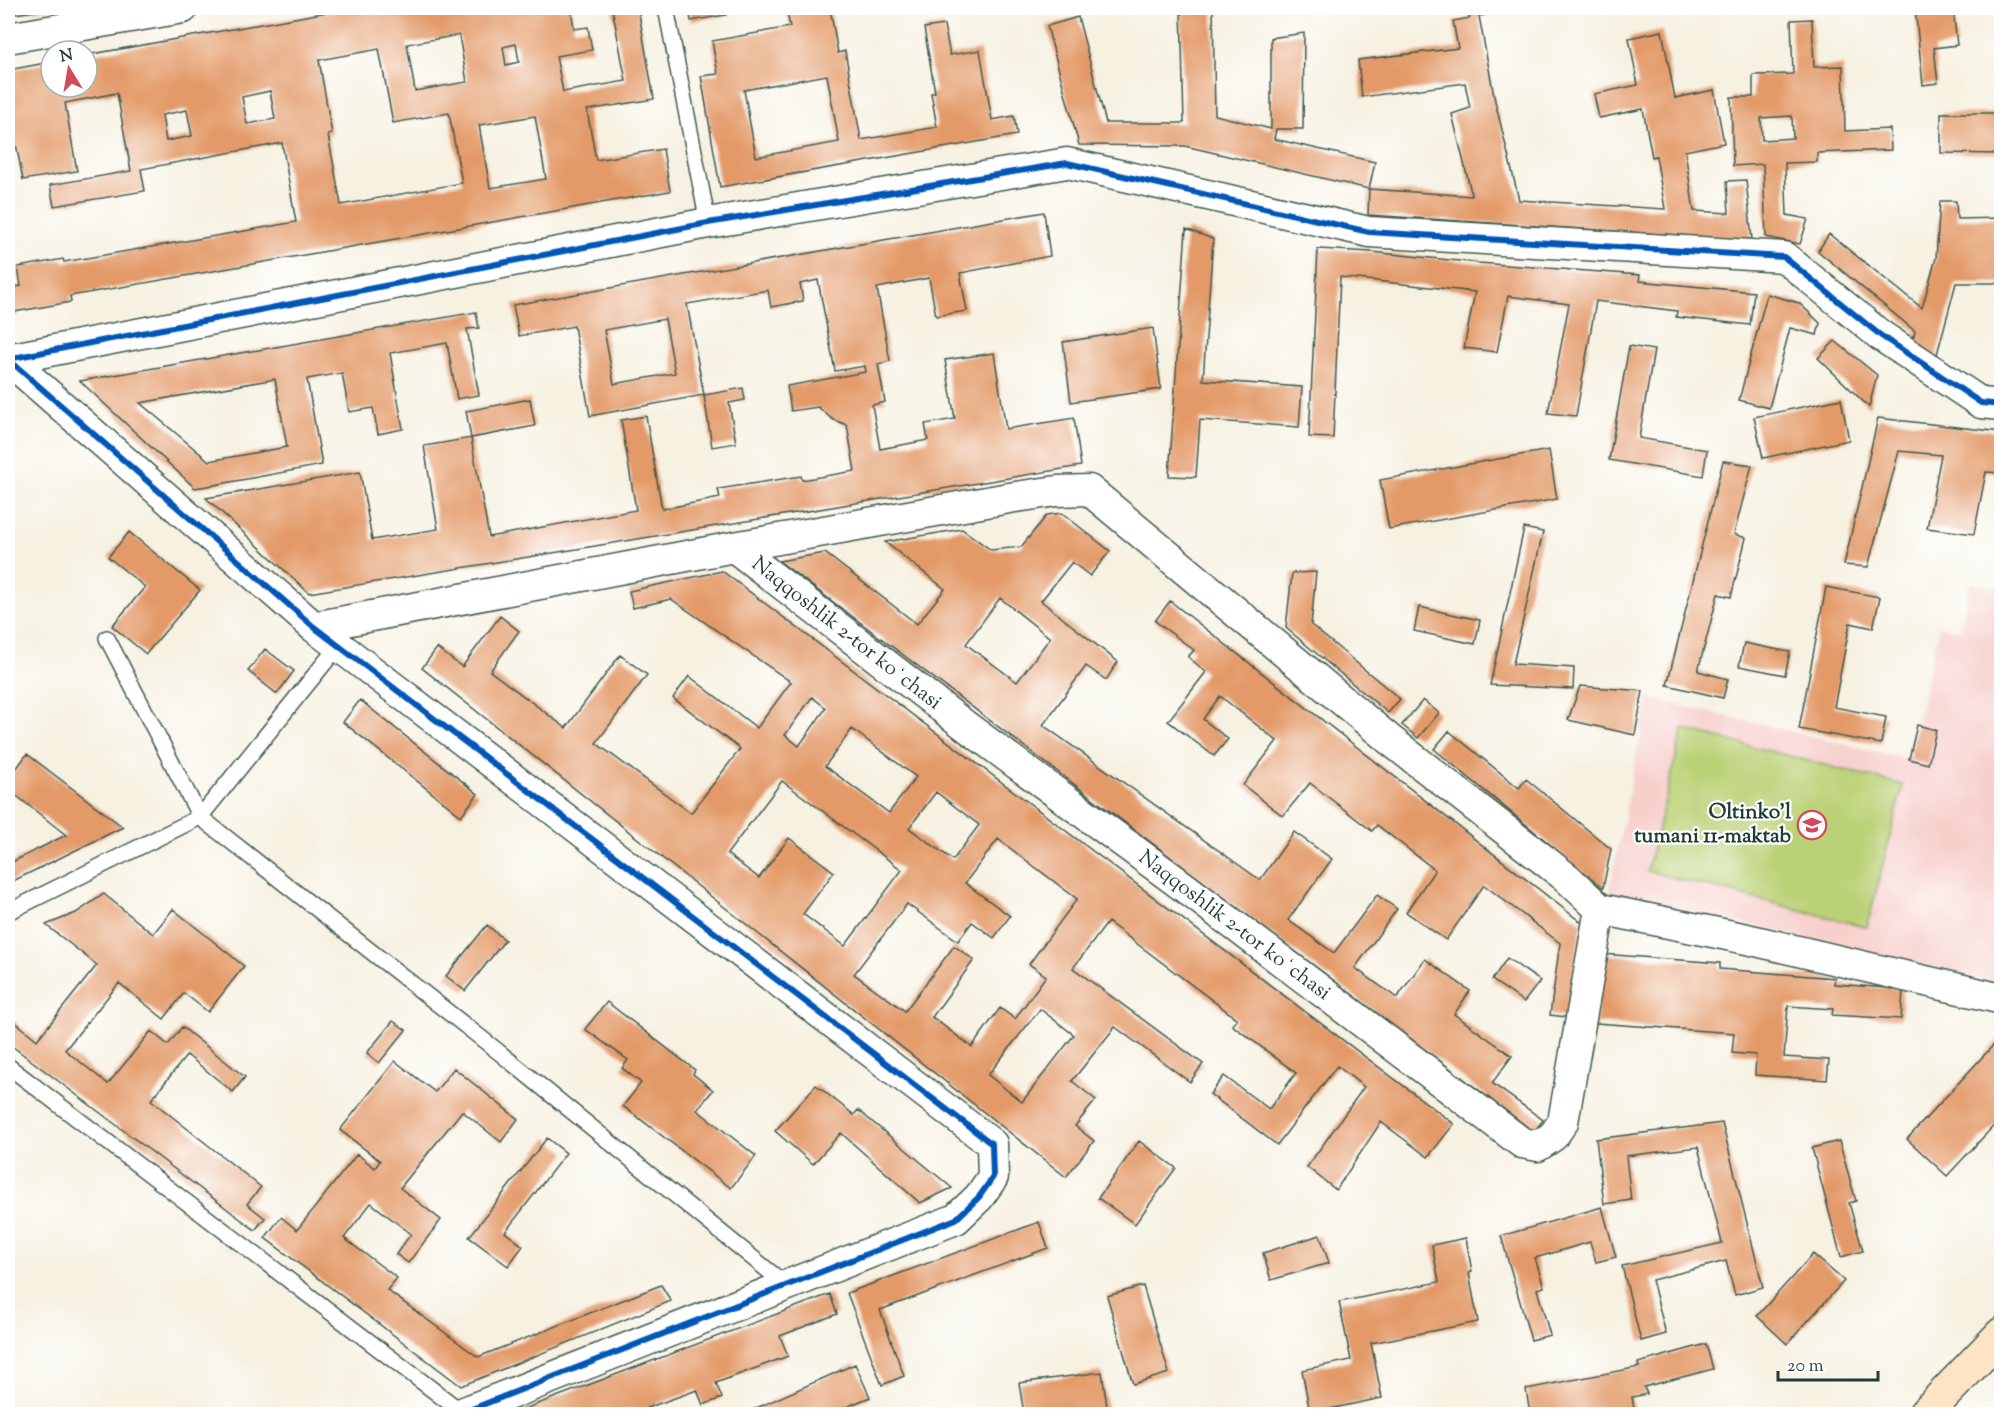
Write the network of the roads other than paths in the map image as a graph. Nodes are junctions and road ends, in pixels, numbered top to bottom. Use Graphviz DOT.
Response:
graph roads {
  1 [pos="183,8"];
  2 [pos="666,8"];
  3 [pos="8,38"];
  4 [pos="708,224"];
  5 [pos="8,359"];
  6 [pos="2001,405"];
  7 [pos="734,547"];
  8 [pos="314,627"];
  9 [pos="107,638"];
  10 [pos="339,645"];
  11 [pos="200,817"];
  12 [pos="1600,909"];
  13 [pos="8,912"];
  14 [pos="2001,999"];
  15 [pos="8,1066"];
  16 [pos="786,1284"];
  17 [pos="2001,1334"];
  18 [pos="461,1414"];
  19 [pos="1925,1414"];
  1 -- 3 [label="street"];
  2 -- 4 [label="lane"];
  4 -- 5 [label="street"];
  4 -- 6 [label="street"];
  5 -- 8 [label="street"];
  7 -- 8 [label="street"];
  7 -- 12 [label="street"];
  7 -- 12 [label="street, Naqqoshlik 2-tor koʻchasi"];
  8 -- 10 [label="street"];
  9 -- 11 [label="lane"];
  10 -- 11 [label="lane"];
  10 -- 16 [label="street"];
  11 -- 13 [label="lane"];
  11 -- 16 [label="lane"];
  12 -- 14 [label="street"];
  15 -- 18 [label="lane"];
  16 -- 18 [label="street"];
  17 -- 19 [label="main road"];
}
